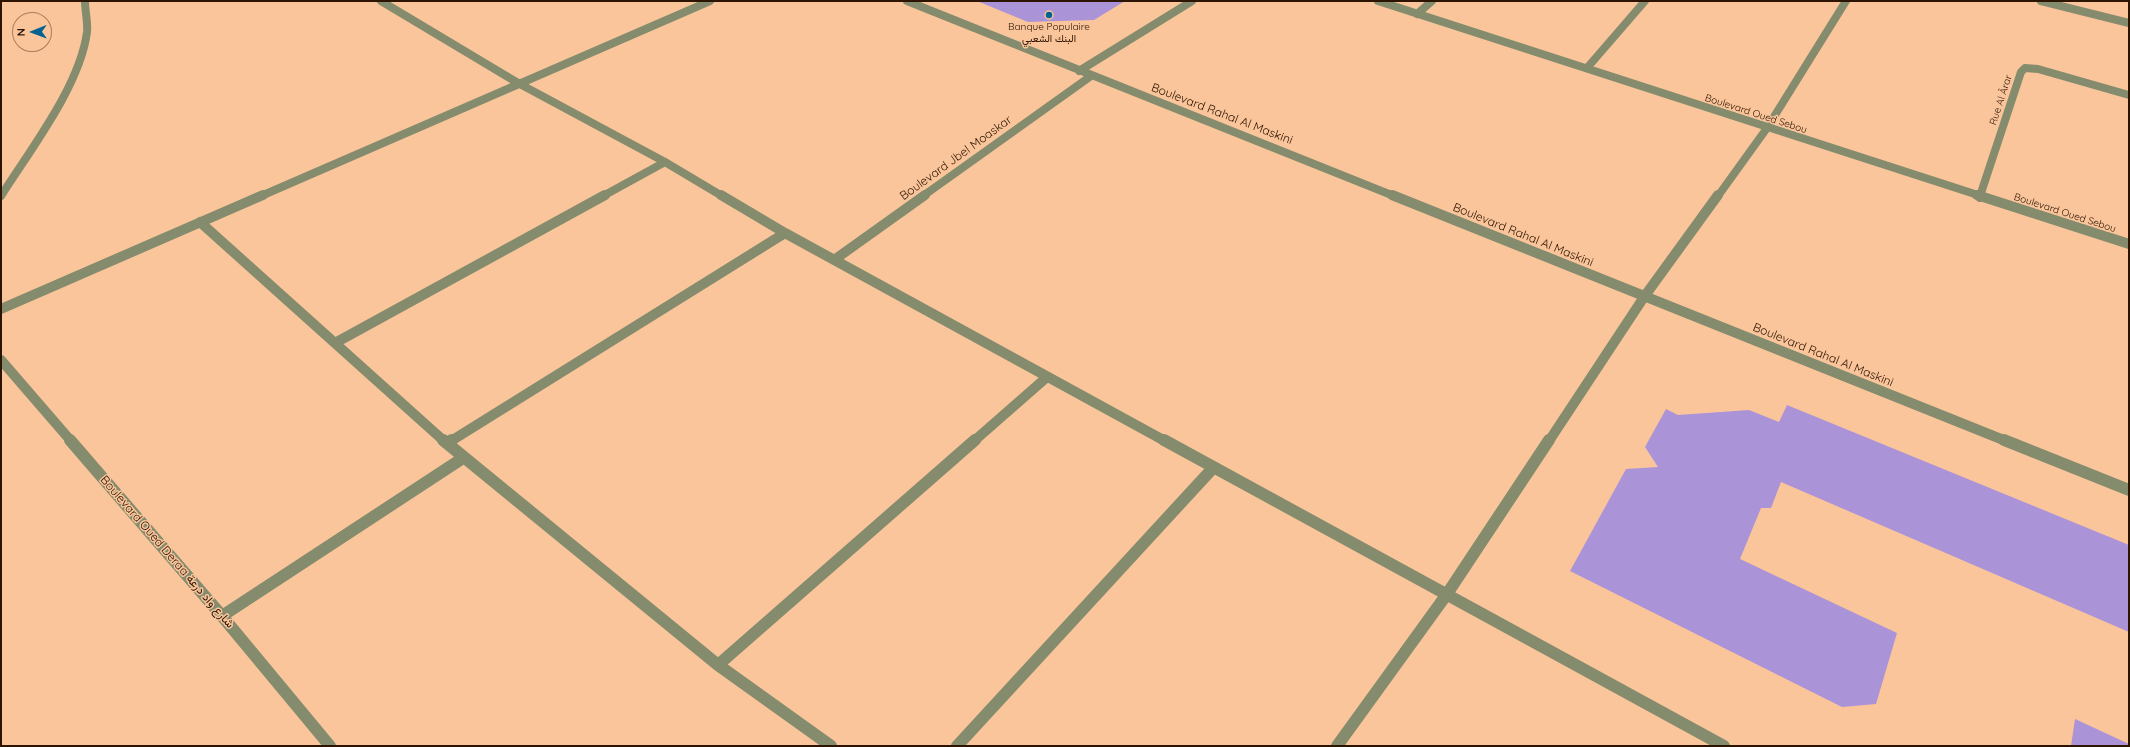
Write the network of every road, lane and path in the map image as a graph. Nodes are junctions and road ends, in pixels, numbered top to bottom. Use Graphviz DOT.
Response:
graph roads {
  1 [pos="85,1"];
  2 [pos="381,1"];
  3 [pos="710,1"];
  4 [pos="907,1"];
  5 [pos="1192,1"];
  6 [pos="1378,1"];
  7 [pos="1432,1"];
  8 [pos="1645,1"];
  9 [pos="1846,1"];
  10 [pos="2041,1"];
  11 [pos="1417,14"];
  12 [pos="2129,24"];
  13 [pos="1587,68"];
  14 [pos="1079,71"];
  15 [pos="1091,76"];
  16 [pos="518,83"];
  17 [pos="2129,95"];
  18 [pos="1767,128"];
  19 [pos="665,162"];
  20 [pos="1,196"];
  21 [pos="1980,197"];
  22 [pos="200,222"];
  23 [pos="785,233"];
  24 [pos="2129,244"];
  25 [pos="834,260"];
  26 [pos="1644,297"];
  27 [pos="1,310"];
  28 [pos="335,343"];
  29 [pos="1,360"];
  30 [pos="1047,378"];
  31 [pos="447,443"];
  32 [pos="463,458"];
  33 [pos="1213,468"];
  34 [pos="2129,490"];
  35 [pos="1447,594"];
  36 [pos="222,616"];
  37 [pos="718,665"];
  38 [pos="330,746"];
  39 [pos="831,746"];
  40 [pos="957,746"];
  41 [pos="1337,746"];
  42 [pos="1724,746"];
  1 -- 20 [label="street"];
  2 -- 16 [label="street"];
  3 -- 16 [label="street"];
  4 -- 14 [label="street, Boulevard Rahal Al Maskini"];
  5 -- 14 [label="street"];
  6 -- 11 [label="street, Boulevard Oued Sebou"];
  7 -- 11 [label="street"];
  8 -- 13 [label="street"];
  9 -- 18 [label="street"];
  10 -- 12 [label="street"];
  11 -- 13 [label="street, Boulevard Oued Sebou"];
  13 -- 18 [label="street, Boulevard Oued Sebou"];
  14 -- 15 [label="street, Boulevard Rahal Al Maskini"];
  15 -- 25 [label="street, Boulevard Jbel Moaskar"];
  15 -- 26 [label="street, Boulevard Rahal Al Maskini"];
  16 -- 19 [label="street"];
  16 -- 22 [label="street"];
  17 -- 21 [label="street, Rue Al Ârar"];
  18 -- 21 [label="street, Boulevard Oued Sebou"];
  18 -- 26 [label="street"];
  19 -- 23 [label="street"];
  19 -- 28 [label="street"];
  21 -- 24 [label="street, Boulevard Oued Sebou"];
  22 -- 27 [label="street"];
  22 -- 28 [label="street"];
  23 -- 25 [label="street"];
  23 -- 31 [label="street"];
  25 -- 30 [label="street"];
  26 -- 34 [label="street, Boulevard Rahal Al Maskini"];
  26 -- 35 [label="street"];
  28 -- 31 [label="street"];
  29 -- 36 [label="street, Boulevard Oued Deraa شارع واد درعة"];
  30 -- 33 [label="street"];
  30 -- 37 [label="street"];
  31 -- 32 [label="street"];
  32 -- 36 [label="street"];
  32 -- 37 [label="street"];
  33 -- 35 [label="street"];
  33 -- 40 [label="street"];
  35 -- 41 [label="street"];
  35 -- 42 [label="street"];
  36 -- 38 [label="street, Boulevard Oued Deraa شارع واد درعة"];
  37 -- 39 [label="street"];
}
